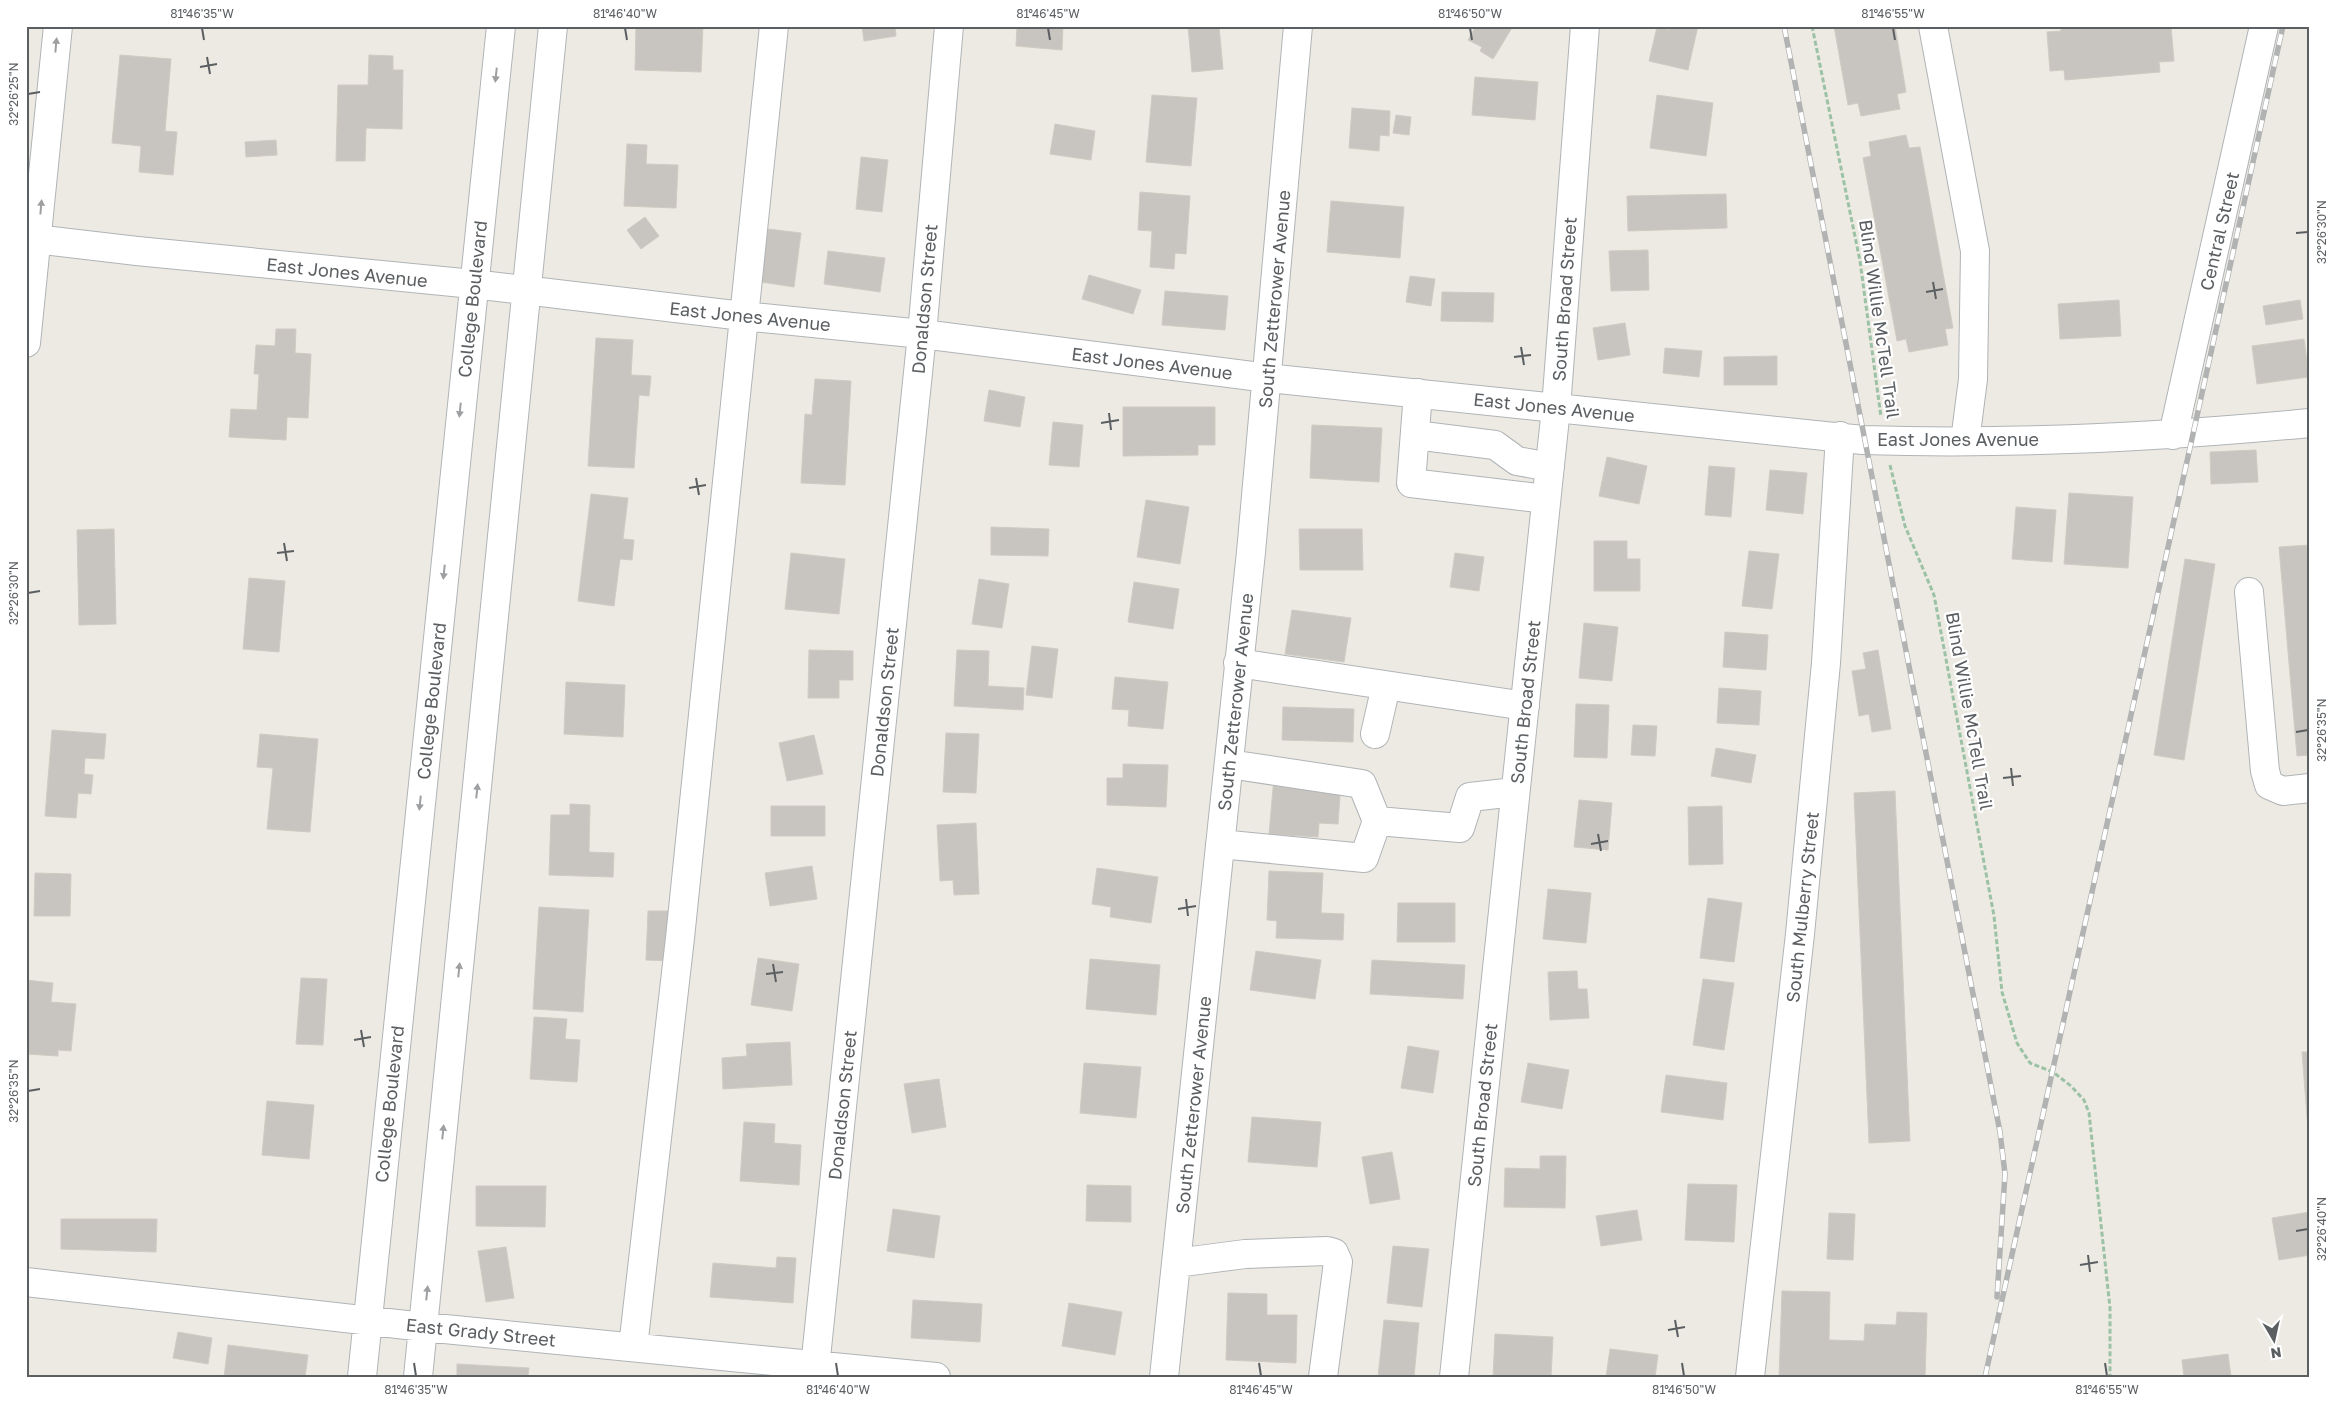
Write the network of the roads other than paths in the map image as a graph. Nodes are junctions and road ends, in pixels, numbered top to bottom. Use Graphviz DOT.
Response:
graph roads {
  1 [pos="58,26"];
  2 [pos="501,26"];
  3 [pos="553,26"];
  4 [pos="774,26"];
  5 [pos="949,26"];
  6 [pos="1298,26"];
  7 [pos="1584,26"];
  8 [pos="1933,26"];
  9 [pos="2264,26"];
  10 [pos="32,239"];
  11 [pos="473,284"];
  12 [pos="526,290"];
  13 [pos="743,316"];
  14 [pos="922,334"];
  15 [pos="26,343"];
  16 [pos="1268,378"];
  17 [pos="1418,394"];
  18 [pos="1556,408"];
  19 [pos="2310,423"];
  20 [pos="1415,435"];
  21 [pos="2173,435"];
  22 [pos="1840,436"];
  23 [pos="1965,441"];
  24 [pos="1550,467"];
  25 [pos="1546,499"];
  26 [pos="2249,592"];
  27 [pos="1238,663"];
  28 [pos="1386,686"];
  29 [pos="1525,706"];
  30 [pos="1376,734"];
  31 [pos="1229,764"];
  32 [pos="2310,788"];
  33 [pos="1515,792"];
  34 [pos="1377,821"];
  35 [pos="1220,844"];
  36 [pos="1176,1263"];
  37 [pos="26,1282"];
  38 [pos="368,1319"];
  39 [pos="424,1327"];
  40 [pos="633,1347"];
  41 [pos="814,1371"];
  42 [pos="362,1377"];
  43 [pos="418,1377"];
  44 [pos="936,1377"];
  45 [pos="1164,1377"];
  46 [pos="1323,1377"];
  47 [pos="1454,1377"];
  48 [pos="1750,1377"];
  10 -- 1 [label="street, one-way"];
  2 -- 11 [label="street, College Boulevard, one-way"];
  3 -- 12 [label="street"];
  4 -- 13 [label="street"];
  5 -- 14 [label="street, Donaldson Street"];
  6 -- 16 [label="street, South Zetterower Avenue"];
  7 -- 18 [label="street, South Broad Street"];
  8 -- 23 [label="street"];
  9 -- 21 [label="street, Central Street"];
  10 -- 11 [label="street, East Jones Avenue"];
  10 -- 15 [label="street"];
  11 -- 12 [label="street, East Jones Avenue"];
  11 -- 38 [label="street, College Boulevard, one-way"];
  12 -- 13 [label="street, East Jones Avenue"];
  39 -- 12 [label="street, one-way"];
  13 -- 14 [label="street, East Jones Avenue"];
  13 -- 40 [label="street"];
  14 -- 16 [label="street, East Jones Avenue"];
  14 -- 41 [label="street, Donaldson Street"];
  16 -- 17 [label="street, East Jones Avenue"];
  16 -- 27 [label="street, South Zetterower Avenue"];
  17 -- 18 [label="street, East Jones Avenue"];
  17 -- 20 [label="street"];
  18 -- 22 [label="street, East Jones Avenue"];
  18 -- 24 [label="street, South Broad Street"];
  19 -- 21 [label="street, East Jones Avenue"];
  20 -- 24 [label="street"];
  20 -- 25 [label="street"];
  21 -- 23 [label="street, East Jones Avenue"];
  22 -- 23 [label="street, East Jones Avenue"];
  22 -- 48 [label="street, South Mulberry Street"];
  24 -- 25 [label="street, South Broad Street"];
  25 -- 29 [label="street, South Broad Street"];
  26 -- 32 [label="street"];
  27 -- 28 [label="street"];
  27 -- 31 [label="street, South Zetterower Avenue"];
  28 -- 29 [label="street"];
  28 -- 30 [label="street"];
  29 -- 33 [label="street, South Broad Street"];
  31 -- 34 [label="street"];
  31 -- 35 [label="street, South Zetterower Avenue"];
  33 -- 34 [label="street"];
  33 -- 47 [label="street, South Broad Street"];
  34 -- 35 [label="street"];
  35 -- 36 [label="street, South Zetterower Avenue"];
  36 -- 45 [label="street, South Zetterower Avenue"];
  36 -- 46 [label="street"];
  37 -- 38 [label="street, East Grady Street"];
  38 -- 39 [label="street, East Grady Street"];
  38 -- 42 [label="street, College Boulevard"];
  39 -- 40 [label="street, East Grady Street"];
  39 -- 43 [label="street"];
  40 -- 41 [label="street, East Grady Street"];
  41 -- 44 [label="street, East Grady Street"];
}
